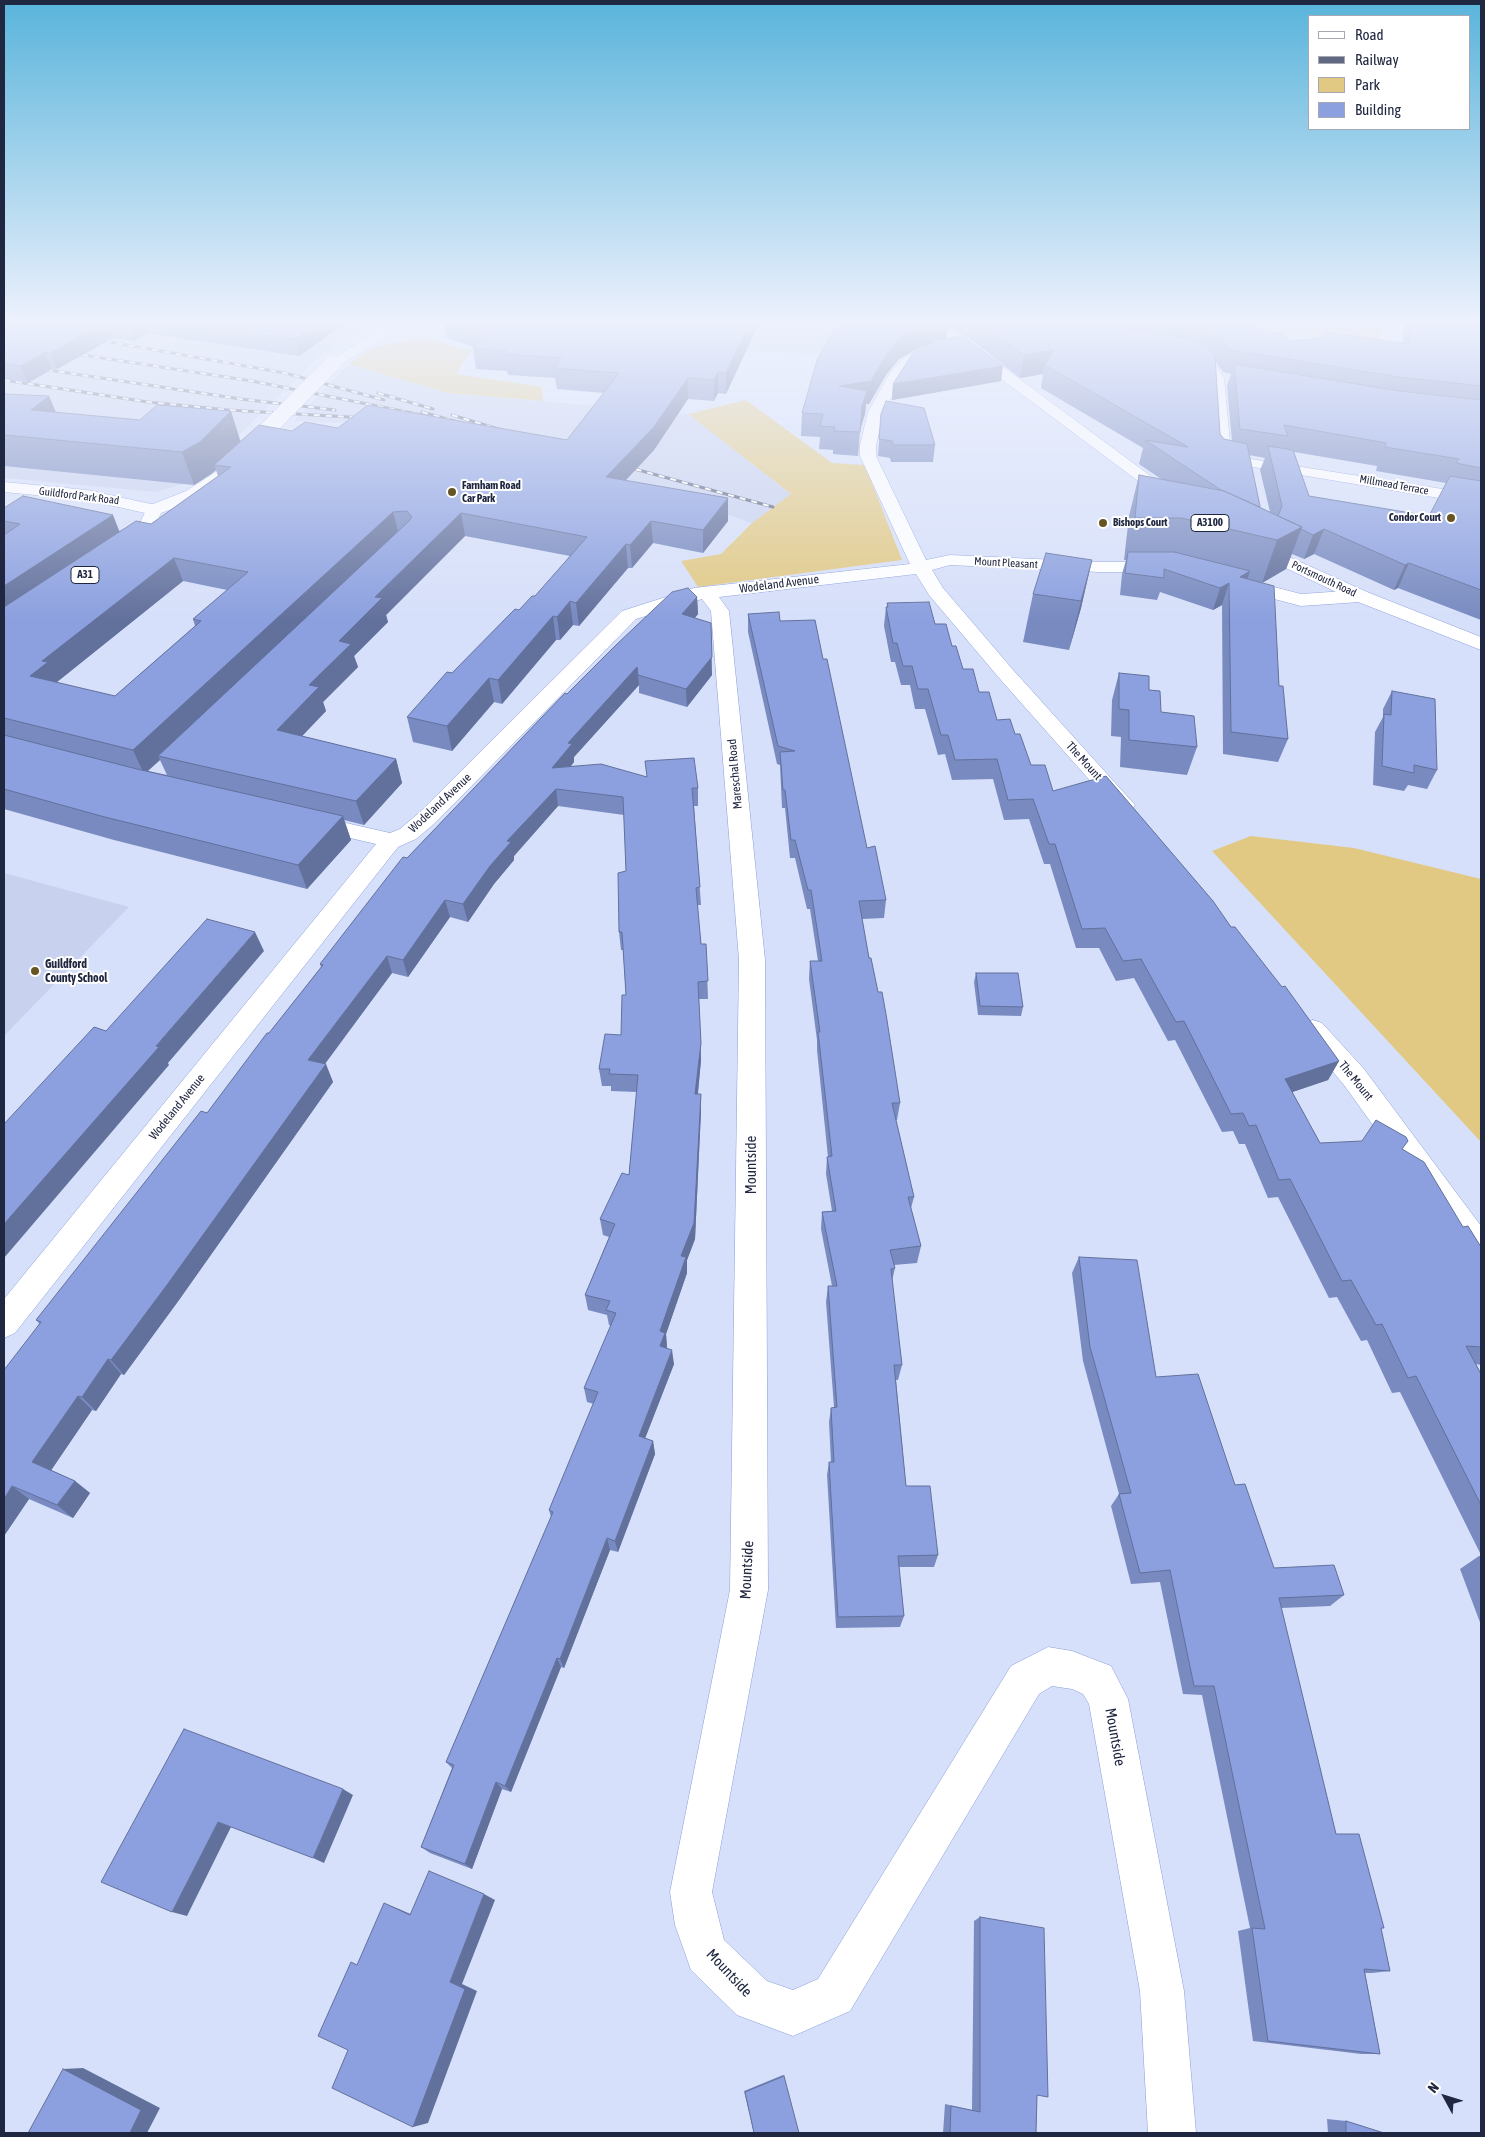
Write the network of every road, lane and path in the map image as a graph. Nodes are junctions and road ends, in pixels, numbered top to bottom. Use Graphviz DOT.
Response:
graph roads {
  1 [pos="276,421"];
  2 [pos="873,421"];
  3 [pos="1068,421"];
  4 [pos="1220,421"];
  5 [pos="1248,462"];
  6 [pos="1252,479"];
  7 [pos="4,488"];
  8 [pos="1481,500"];
  9 [pos="1183,505"];
  10 [pos="154,510"];
  11 [pos="1238,538"];
  12 [pos="111,558"];
  13 [pos="920,566"];
  14 [pos="1177,569"];
  15 [pos="1224,580"];
  16 [pos="708,593"];
  17 [pos="1360,596"];
  18 [pos="1481,644"];
  19 [pos="294,818"];
  20 [pos="1136,820"];
  21 [pos="390,842"];
  22 [pos="752,960"];
  23 [pos="1298,1012"];
  24 [pos="1481,1250"];
  25 [pos="4,1323"];
  26 [pos="1172,2133"];
  1 -- 10 [label="street, bridge"];
  2 -- 13 [label="street, The Mount"];
  3 -- 9 [label="street, A3100"];
  4 -- 5 [label="street, Millmead Terrace"];
  5 -- 6 [label="street"];
  5 -- 8 [label="street, Millmead Terrace"];
  7 -- 10 [label="street, Guildford Park Road"];
  10 -- 12 [label="street, A31"];
  11 -- 17 [label="street, Portsmouth Road / A3100"];
  13 -- 14 [label="street, Mount Pleasant"];
  13 -- 16 [label="street, Wodeland Avenue"];
  13 -- 20 [label="street, The Mount"];
  15 -- 17 [label="street"];
  16 -- 21 [label="street, Wodeland Avenue"];
  16 -- 22 [label="street, Mareschal Road"];
  17 -- 18 [label="street, Portsmouth Road / A3100"];
  19 -- 21 [label="street"];
  21 -- 25 [label="street, Wodeland Avenue"];
  22 -- 26 [label="street, Mountside"];
  23 -- 24 [label="street, The Mount"];
}
